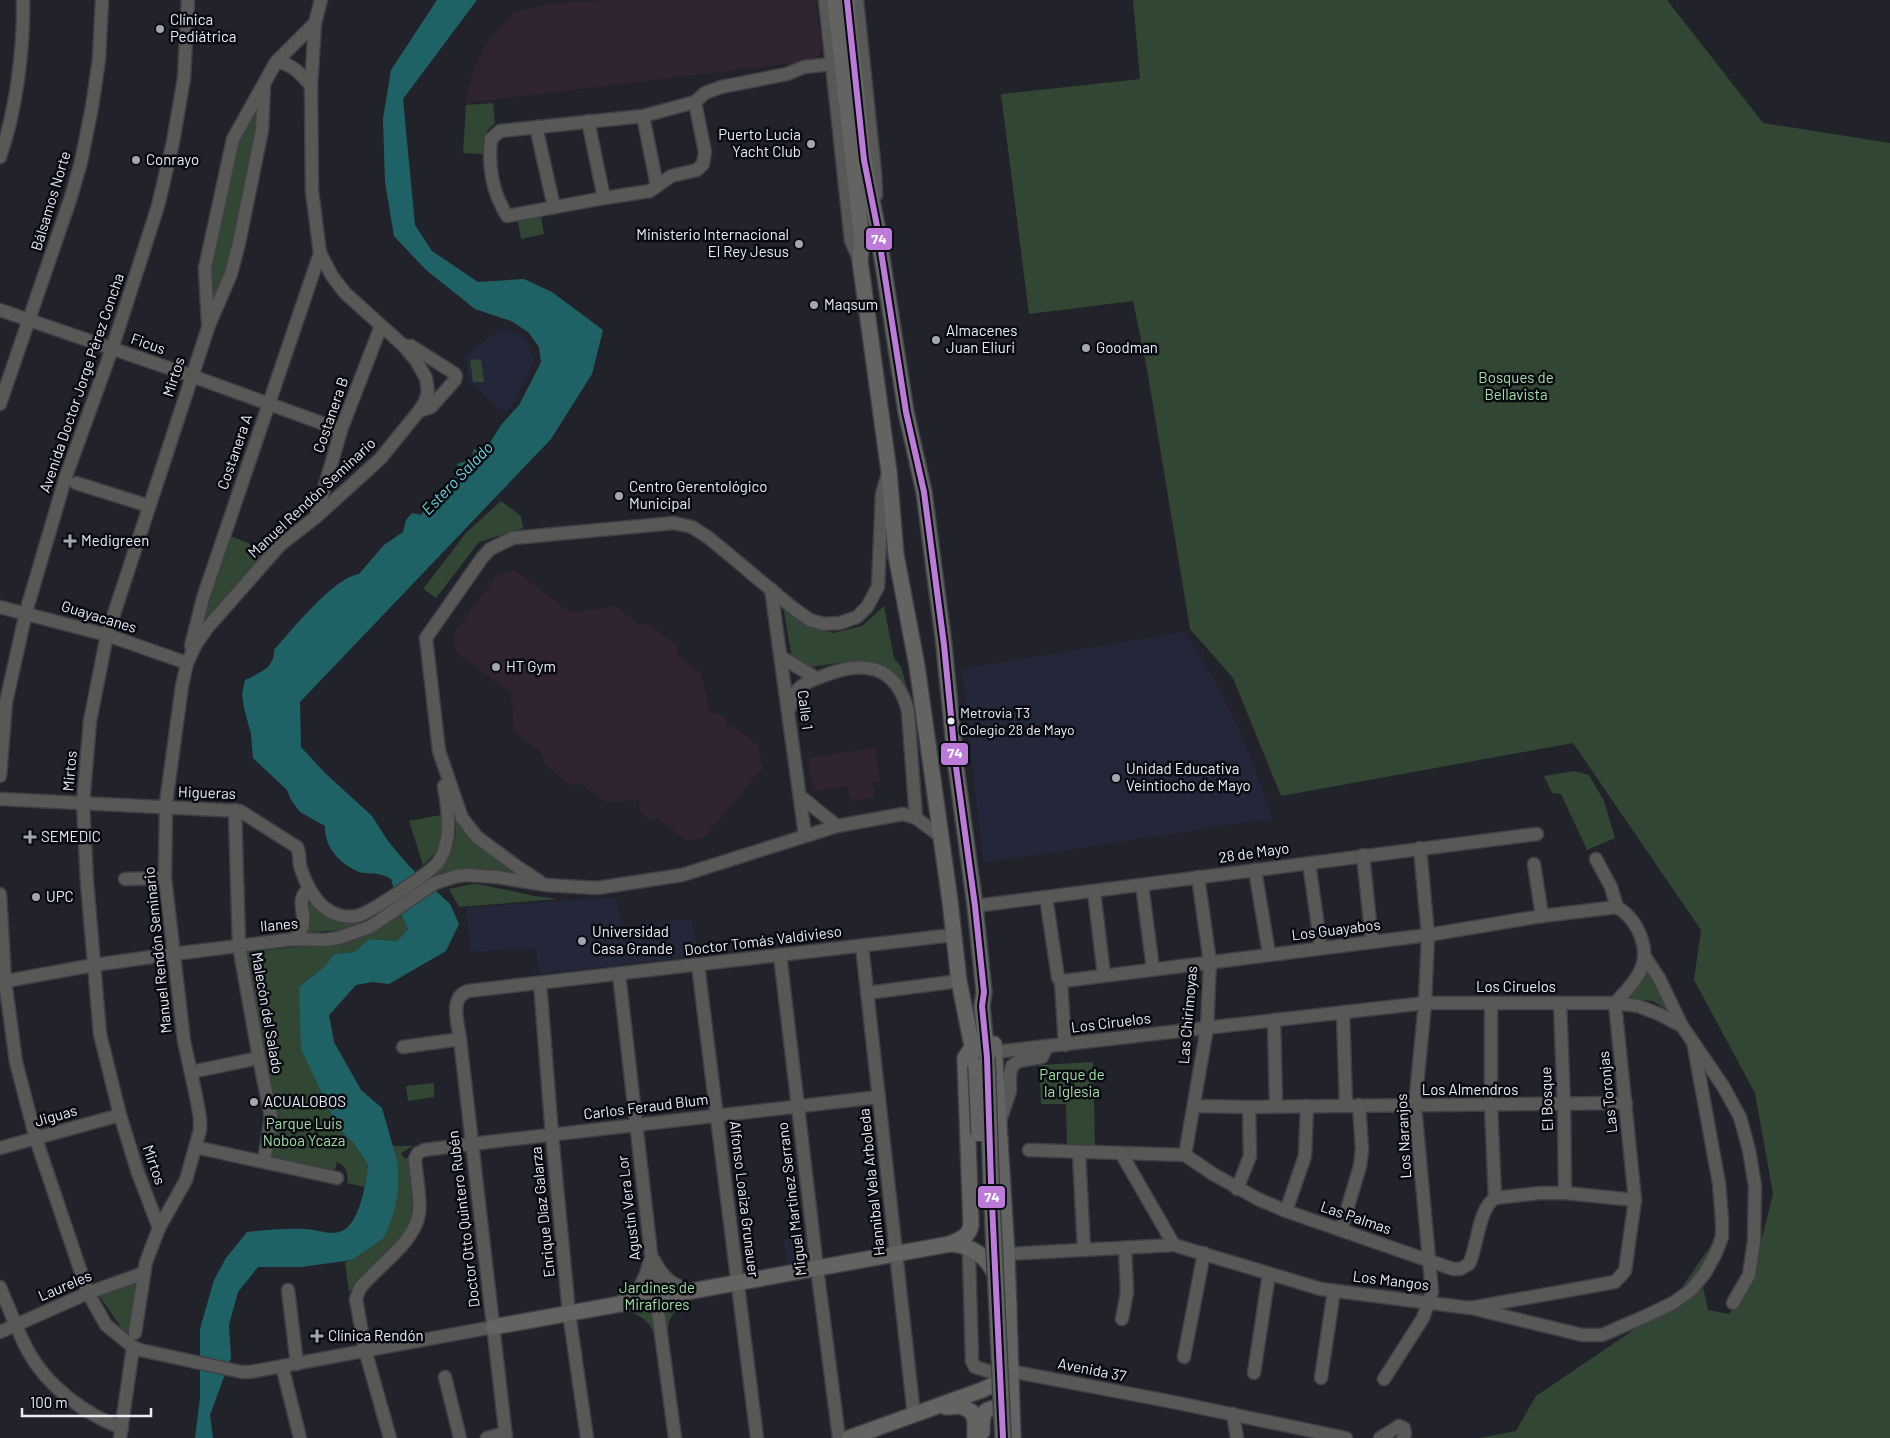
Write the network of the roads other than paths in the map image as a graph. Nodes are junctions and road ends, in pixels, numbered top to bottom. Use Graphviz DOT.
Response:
graph roads {
  1 [pos="23,0"];
  2 [pos="102,0"];
  3 [pos="188,0"];
  4 [pos="321,0"];
  5 [pos="846,0"];
  6 [pos="857,0"];
  7 [pos="828,1"];
  8 [pos="315,23"];
  9 [pos="276,62"];
  10 [pos="833,68"];
  11 [pos="264,86"];
  12 [pos="311,86"];
  13 [pos="695,102"];
  14 [pos="643,116"];
  15 [pos="588,121"];
  16 [pos="536,127"];
  17 [pos="0,157"];
  18 [pos="859,161"];
  19 [pos="657,186"];
  20 [pos="604,198"];
  21 [pos="554,207"];
  22 [pos="876,220"];
  23 [pos="320,253"];
  24 [pos="860,261"];
  25 [pos="0,310"];
  26 [pos="29,320"];
  27 [pos="209,324"];
  28 [pos="381,326"];
  29 [pos="404,346"];
  30 [pos="112,349"];
  31 [pos="192,376"];
  32 [pos="0,404"];
  33 [pos="269,404"];
  34 [pos="420,411"];
  35 [pos="341,430"];
  36 [pos="889,472"];
  37 [pos="76,483"];
  38 [pos="149,506"];
  39 [pos="316,517"];
  40 [pos="771,589"];
  41 [pos="0,607"];
  42 [pos="26,612"];
  43 [pos="107,635"];
  44 [pos="781,657"];
  45 [pos="187,663"];
  46 [pos="816,678"];
  47 [pos="789,710"];
  48 [pos="440,751"];
  49 [pos="0,776"];
  50 [pos="800,796"];
  51 [pos="0,799"];
  52 [pos="83,804"];
  53 [pos="166,808"];
  54 [pos="234,810"];
  55 [pos="916,818"];
  56 [pos="837,826"];
  57 [pos="1537,834"];
  58 [pos="805,835"];
  59 [pos="940,836"];
  60 [pos="1420,848"];
  61 [pos="1362,855"];
  62 [pos="1596,858"];
  63 [pos="1309,862"];
  64 [pos="1534,864"];
  65 [pos="1255,870"];
  66 [pos="1198,877"];
  67 [pos="165,878"];
  68 [pos="125,879"];
  69 [pos="546,885"];
  70 [pos="1142,885"];
  71 [pos="309,888"];
  72 [pos="1094,892"];
  73 [pos="0,894"];
  74 [pos="1046,897"];
  75 [pos="975,906"];
  76 [pos="1617,907"];
  77 [pos="1542,916"];
  78 [pos="1428,935"];
  79 [pos="953,936"];
  80 [pos="294,939"];
  81 [pos="1372,942"];
  82 [pos="239,946"];
  83 [pos="862,946"];
  84 [pos="1321,948"];
  85 [pos="173,954"];
  86 [pos="1269,954"];
  87 [pos="780,955"];
  88 [pos="1645,957"];
  89 [pos="1210,962"];
  90 [pos="94,965"];
  91 [pos="698,965"];
  92 [pos="1153,969"];
  93 [pos="619,974"];
  94 [pos="1104,975"];
  95 [pos="959,980"];
  96 [pos="1060,980"];
  97 [pos="3,981"];
  98 [pos="540,983"];
  99 [pos="867,993"];
  100 [pos="459,997"];
  101 [pos="1425,1003"];
  102 [pos="1560,1003"];
  103 [pos="1615,1003"];
  104 [pos="1491,1004"];
  105 [pos="1343,1012"];
  106 [pos="1274,1020"];
  107 [pos="1682,1026"];
  108 [pos="1207,1028"];
  109 [pos="460,1039"];
  110 [pos="1693,1043"];
  111 [pos="1065,1045"];
  112 [pos="973,1046"];
  113 [pos="402,1047"];
  114 [pos="1047,1047"];
  115 [pos="258,1058"];
  116 [pos="986,1058"];
  117 [pos="191,1072"];
  118 [pos="879,1097"];
  119 [pos="1626,1104"];
  120 [pos="798,1105"];
  121 [pos="1360,1105"];
  122 [pos="1564,1105"];
  123 [pos="1195,1106"];
  124 [pos="1276,1106"];
  125 [pos="1307,1106"];
  126 [pos="1346,1106"];
  127 [pos="1415,1106"];
  128 [pos="1491,1106"];
  129 [pos="1249,1107"];
  130 [pos="120,1114"];
  131 [pos="717,1115"];
  132 [pos="999,1124"];
  133 [pos="636,1125"];
  134 [pos="552,1135"];
  135 [pos="36,1139"];
  136 [pos="471,1144"];
  137 [pos="195,1147"];
  138 [pos="0,1148"];
  139 [pos="1029,1150"];
  140 [pos="1079,1152"];
  141 [pos="1120,1153"];
  142 [pos="1185,1155"];
  143 [pos="264,1160"];
  144 [pos="337,1178"];
  145 [pos="1237,1188"];
  146 [pos="1565,1193"];
  147 [pos="1495,1198"];
  148 [pos="1635,1200"];
  149 [pos="1005,1207"];
  150 [pos="1286,1211"];
  151 [pos="971,1212"];
  152 [pos="159,1228"];
  153 [pos="1341,1230"];
  154 [pos="950,1244"];
  155 [pos="1174,1245"];
  156 [pos="1126,1248"];
  157 [pos="1084,1250"];
  158 [pos="651,1253"];
  159 [pos="897,1253"];
  160 [pos="1204,1253"];
  161 [pos="969,1254"];
  162 [pos="1008,1254"];
  163 [pos="986,1261"];
  164 [pos="1430,1261"];
  165 [pos="817,1268"];
  166 [pos="144,1273"];
  167 [pos="1268,1274"];
  168 [pos="738,1283"];
  169 [pos="1608,1283"];
  170 [pos="0,1287"];
  171 [pos="288,1290"];
  172 [pos="690,1291"];
  173 [pos="1334,1291"];
  174 [pos="88,1293"];
  175 [pos="656,1298"];
  176 [pos="1430,1303"];
  177 [pos="1733,1303"];
  178 [pos="616,1304"];
  179 [pos="1009,1304"];
  180 [pos="1470,1308"];
  181 [pos="569,1313"];
  182 [pos="1122,1319"];
  183 [pos="15,1325"];
  184 [pos="493,1327"];
  185 [pos="0,1332"];
  186 [pos="135,1333"];
  187 [pos="133,1347"];
  188 [pos="365,1350"];
  189 [pos="1184,1357"];
  190 [pos="297,1364"];
  191 [pos="282,1366"];
  192 [pos="1254,1373"];
  193 [pos="445,1377"];
  194 [pos="992,1378"];
  195 [pos="1320,1378"];
  196 [pos="1384,1379"];
  197 [pos="920,1413"];
  198 [pos="1233,1414"];
  199 [pos="1012,1416"];
  200 [pos="121,1433"];
  201 [pos="505,1436"];
  202 [pos="300,1438"];
  203 [pos="390,1438"];
  204 [pos="460,1438"];
  205 [pos="487,1438"];
  206 [pos="588,1438"];
  207 [pos="675,1438"];
  208 [pos="757,1438"];
  209 [pos="839,1438"];
  210 [pos="849,1438"];
  211 [pos="975,1438"];
  212 [pos="982,1438"];
  213 [pos="993,1438"];
  214 [pos="1003,1438"];
  215 [pos="1013,1438"];
  216 [pos="1237,1438"];
  217 [pos="1346,1438"];
  218 [pos="1380,1438"];
  219 [pos="1403,1438"];
  1 -- 17 [label="street"];
  2 -- 26 [label="street, Bálsamos Norte"];
  3 -- 30 [label="street, Avenida Doctor Jorge Pérez Concha"];
  4 -- 8 [label="street, Manuel Rendón Seminario"];
  5 -- 18 [label="main road"];
  6 -- 22 [label="street"];
  7 -- 10 [label="street"];
  7 -- 18 [label="main road"];
  8 -- 9 [label="street, Mirtos"];
  8 -- 12 [label="street, Manuel Rendón Seminario"];
  9 -- 11 [label="street, Mirtos"];
  9 -- 12 [label="street"];
  10 -- 13 [label="street"];
  10 -- 24 [label="street"];
  11 -- 27 [label="street, Mirtos"];
  11 -- 27 [label="street, Mirtos"];
  12 -- 23 [label="street, Manuel Rendón Seminario"];
  13 -- 14 [label="street"];
  13 -- 19 [label="street"];
  14 -- 15 [label="street"];
  14 -- 19 [label="street"];
  15 -- 16 [label="street"];
  15 -- 20 [label="street"];
  16 -- 21 [label="street"];
  16 -- 21 [label="street"];
  18 -- 22 [label="main road"];
  18 -- 24 [label="main road"];
  19 -- 20 [label="street"];
  20 -- 21 [label="street"];
  22 -- 75 [label="main road"];
  23 -- 28 [label="street, Manuel Rendón Seminario"];
  23 -- 33 [label="street, Costanera A"];
  24 -- 36 [label="main road"];
  25 -- 26 [label="street, Ficus"];
  26 -- 30 [label="street, Ficus"];
  26 -- 32 [label="street, Bálsamos Norte"];
  27 -- 31 [label="street, Mirtos"];
  28 -- 29 [label="street, Manuel Rendón Seminario"];
  28 -- 35 [label="street, Costanera B"];
  29 -- 34 [label="street, Manuel Rendón Seminario"];
  29 -- 34 [label="street"];
  30 -- 31 [label="street, Ficus"];
  30 -- 42 [label="street, Avenida Doctor Jorge Pérez Concha"];
  31 -- 33 [label="street, Ficus"];
  31 -- 38 [label="street, Mirtos"];
  33 -- 35 [label="street, Ficus"];
  33 -- 45 [label="street, Costanera A"];
  34 -- 39 [label="street, Manuel Rendón Seminario"];
  35 -- 39 [label="street, Costanera B"];
  36 -- 40 [label="street"];
  36 -- 59 [label="main road"];
  37 -- 38 [label="street"];
  38 -- 43 [label="street, Mirtos"];
  39 -- 45 [label="street, Manuel Rendón Seminario"];
  40 -- 44 [label="street, Calle 1"];
  40 -- 48 [label="street"];
  41 -- 42 [label="street, Guayacanes"];
  42 -- 43 [label="street, Guayacanes"];
  42 -- 49 [label="street, Avenida Doctor Jorge Pérez Concha"];
  43 -- 45 [label="street, Guayacanes"];
  43 -- 52 [label="street, Mirtos"];
  44 -- 46 [label="street"];
  44 -- 47 [label="street, Calle 1"];
  45 -- 53 [label="street, Manuel Rendón Seminario"];
  46 -- 47 [label="street"];
  46 -- 55 [label="street"];
  47 -- 50 [label="street, Calle 1"];
  48 -- 69 [label="street"];
  48 -- 71 [label="street, Higueras"];
  50 -- 56 [label="street"];
  50 -- 58 [label="street, Calle 1"];
  51 -- 52 [label="street, Higueras"];
  52 -- 53 [label="street, Higueras"];
  52 -- 90 [label="street, Mirtos"];
  53 -- 54 [label="street, Higueras"];
  53 -- 67 [label="street, Manuel Rendón Seminario"];
  54 -- 71 [label="street, Higueras"];
  54 -- 82 [label="street, Malecón del Salado"];
  55 -- 56 [label="street"];
  55 -- 59 [label="street"];
  56 -- 58 [label="street, Ilanes"];
  57 -- 60 [label="street, 28 de Mayo"];
  58 -- 69 [label="street, Ilanes"];
  59 -- 79 [label="main road"];
  60 -- 61 [label="street, 28 de Mayo"];
  60 -- 78 [label="street, Los Naranjos"];
  61 -- 63 [label="street, 28 de Mayo"];
  61 -- 81 [label="street"];
  62 -- 76 [label="street"];
  63 -- 65 [label="street, 28 de Mayo"];
  63 -- 84 [label="street"];
  64 -- 77 [label="street"];
  65 -- 66 [label="street, 28 de Mayo"];
  65 -- 86 [label="street"];
  66 -- 70 [label="street, 28 de Mayo"];
  66 -- 89 [label="street, Las Chirimoyas"];
  67 -- 68 [label="street"];
  67 -- 85 [label="street, Manuel Rendón Seminario"];
  69 -- 80 [label="street, Ilanes"];
  70 -- 72 [label="street, 28 de Mayo"];
  70 -- 92 [label="street"];
  71 -- 80 [label="street"];
  72 -- 74 [label="street, 28 de Mayo"];
  72 -- 94 [label="street"];
  73 -- 97 [label="street"];
  74 -- 75 [label="street, 28 de Mayo"];
  74 -- 96 [label="street"];
  75 -- 116 [label="main road"];
  76 -- 77 [label="street, Los Guayabos"];
  76 -- 88 [label="street"];
  77 -- 78 [label="street, Los Guayabos"];
  78 -- 81 [label="street, Los Guayabos"];
  78 -- 101 [label="street, Los Naranjos"];
  79 -- 83 [label="street, Doctor Tomás Valdivieso"];
  79 -- 95 [label="main road"];
  80 -- 82 [label="street, Ilanes"];
  81 -- 84 [label="street, Los Guayabos"];
  82 -- 85 [label="street, Ilanes"];
  82 -- 115 [label="street, Malecón del Salado"];
  83 -- 87 [label="street, Doctor Tomás Valdivieso"];
  83 -- 99 [label="street, Hannibal Vela Arboleda"];
  84 -- 86 [label="street, Los Guayabos"];
  85 -- 90 [label="street, Ilanes"];
  85 -- 117 [label="street, Manuel Rendón Seminario"];
  86 -- 89 [label="street, Los Guayabos"];
  87 -- 91 [label="street, Doctor Tomás Valdivieso"];
  87 -- 120 [label="street, Miguel Martínez Serrano"];
  88 -- 103 [label="street"];
  88 -- 107 [label="street"];
  89 -- 92 [label="street, Los Guayabos"];
  89 -- 108 [label="street, Las Chirimoyas"];
  90 -- 97 [label="street, Ilanes"];
  90 -- 130 [label="street, Mirtos"];
  91 -- 93 [label="street, Doctor Tomás Valdivieso"];
  91 -- 131 [label="street, Alfonso Loaiza Grunauer"];
  92 -- 94 [label="street, Los Guayabos"];
  93 -- 98 [label="street, Doctor Tomás Valdivieso"];
  93 -- 133 [label="street, Agustín Vera Lor"];
  94 -- 96 [label="street, Los Guayabos"];
  95 -- 99 [label="street"];
  95 -- 112 [label="main road"];
  96 -- 111 [label="street"];
  97 -- 135 [label="street"];
  98 -- 100 [label="street, Doctor Tomás Valdivieso"];
  98 -- 134 [label="street, Enrique Díaz Galarza"];
  99 -- 118 [label="street, Hannibal Vela Arboleda"];
  100 -- 109 [label="street, Doctor Otto Quintero Rubén"];
  101 -- 104 [label="street, Los Ciruelos"];
  101 -- 105 [label="street, Los Ciruelos"];
  101 -- 127 [label="street, Los Naranjos"];
  102 -- 103 [label="street, Los Ciruelos"];
  102 -- 104 [label="street, Los Ciruelos"];
  102 -- 122 [label="street, El Bosque"];
  103 -- 107 [label="street, Los Ciruelos"];
  103 -- 119 [label="street, Las Toronjas"];
  104 -- 128 [label="street"];
  105 -- 106 [label="street, Los Ciruelos"];
  105 -- 126 [label="street"];
  106 -- 108 [label="street, Los Ciruelos"];
  106 -- 124 [label="street"];
  107 -- 110 [label="street, Los Ciruelos"];
  108 -- 111 [label="street, Los Ciruelos"];
  108 -- 123 [label="street, Las Chirimoyas"];
  109 -- 113 [label="street"];
  109 -- 136 [label="street, Doctor Otto Quintero Rubén"];
  110 -- 177 [label="street, Los Ciruelos"];
  110 -- 180 [label="street"];
  111 -- 114 [label="street, Los Ciruelos"];
  112 -- 116 [label="main road"];
  112 -- 151 [label="main road"];
  114 -- 116 [label="street, Los Ciruelos"];
  114 -- 132 [label="street, Los Ciruelos"];
  115 -- 117 [label="street"];
  115 -- 143 [label="street, Malecón del Salado"];
  116 -- 132 [label="main road"];
  116 -- 213 [label="main road, bridge"];
  116 -- 214 [label="main road, bridge"];
  117 -- 137 [label="street, Manuel Rendón Seminario"];
  118 -- 120 [label="street, Carlos Feraud Blum"];
  118 -- 159 [label="street, Hannibal Vela Arboleda"];
  119 -- 122 [label="street, Los Almendros"];
  119 -- 148 [label="street, Las Toronjas"];
  120 -- 131 [label="street, Carlos Feraud Blum"];
  120 -- 165 [label="street, Miguel Martínez Serrano"];
  121 -- 126 [label="street, Los Almendros"];
  121 -- 127 [label="street, Los Almendros"];
  121 -- 153 [label="street"];
  122 -- 128 [label="street, Los Almendros"];
  122 -- 146 [label="street, El Bosque"];
  123 -- 129 [label="street, Los Almendros"];
  123 -- 142 [label="street, Las Chirimoyas"];
  124 -- 125 [label="street, Los Almendros"];
  124 -- 129 [label="street, Los Almendros"];
  125 -- 126 [label="street, Los Almendros"];
  125 -- 150 [label="street"];
  127 -- 128 [label="street, Los Almendros"];
  127 -- 164 [label="street, Los Naranjos"];
  128 -- 147 [label="street"];
  129 -- 145 [label="street"];
  130 -- 135 [label="street, Jiguas"];
  130 -- 152 [label="street, Mirtos"];
  131 -- 133 [label="street, Carlos Feraud Blum"];
  131 -- 168 [label="street, Alfonso Loaiza Grunauer"];
  132 -- 149 [label="main road"];
  133 -- 134 [label="street, Carlos Feraud Blum"];
  133 -- 158 [label="street, Agustín Vera Lor"];
  134 -- 136 [label="street, Carlos Feraud Blum"];
  134 -- 181 [label="street, Enrique Díaz Galarza"];
  135 -- 138 [label="street, Jiguas"];
  135 -- 174 [label="street"];
  136 -- 184 [label="street, Doctor Otto Quintero Rubén"];
  136 -- 188 [label="street, Carlos Feraud Blum"];
  137 -- 143 [label="street"];
  137 -- 152 [label="street, Manuel Rendón Seminario"];
  139 -- 140 [label="street"];
  140 -- 141 [label="street"];
  140 -- 157 [label="street"];
  141 -- 142 [label="street"];
  141 -- 155 [label="street"];
  142 -- 145 [label="street, Las Palmas"];
  143 -- 144 [label="street"];
  145 -- 150 [label="street, Las Palmas"];
  146 -- 147 [label="street"];
  146 -- 148 [label="street"];
  147 -- 164 [label="street, Las Palmas"];
  148 -- 169 [label="street, Las Toronjas"];
  149 -- 151 [label="main road"];
  149 -- 162 [label="main road"];
  150 -- 153 [label="street, Las Palmas"];
  151 -- 154 [label="main road"];
  152 -- 166 [label="street, Manuel Rendón Seminario"];
  153 -- 164 [label="street, Las Palmas"];
  154 -- 159 [label="main road"];
  154 -- 163 [label="main road"];
  155 -- 156 [label="street, Los Mangos"];
  155 -- 160 [label="street, Los Mangos"];
  156 -- 157 [label="street, Los Mangos"];
  156 -- 182 [label="street"];
  157 -- 162 [label="street, Los Mangos"];
  158 -- 172 [label="street"];
  158 -- 175 [label="street, Agustín Vera Lor"];
  158 -- 178 [label="street"];
  159 -- 165 [label="main road"];
  159 -- 197 [label="street, Hannibal Vela Arboleda"];
  160 -- 167 [label="street, Los Mangos"];
  160 -- 189 [label="street"];
  161 -- 194 [label="street"];
  162 -- 179 [label="main road"];
  163 -- 179 [label="main road"];
  163 -- 194 [label="main road"];
  164 -- 176 [label="street, Los Naranjos"];
  165 -- 168 [label="main road"];
  165 -- 209 [label="street, Miguel Martínez Serrano"];
  166 -- 174 [label="street, Laureles"];
  166 -- 186 [label="street, Manuel Rendón Seminario"];
  167 -- 173 [label="street, Los Mangos"];
  167 -- 192 [label="street"];
  168 -- 172 [label="main road"];
  168 -- 208 [label="street, Alfonso Loaiza Grunauer"];
  169 -- 180 [label="street, Los Mangos"];
  170 -- 183 [label="street"];
  171 -- 190 [label="street"];
  172 -- 175 [label="main road"];
  173 -- 176 [label="street, Los Mangos"];
  173 -- 195 [label="street"];
  174 -- 183 [label="street, Laureles"];
  174 -- 187 [label="street"];
  175 -- 178 [label="main road"];
  175 -- 207 [label="street, Agustín Vera Lor"];
  176 -- 180 [label="street, Los Mangos"];
  176 -- 196 [label="street, Los Naranjos"];
  178 -- 181 [label="main road"];
  179 -- 194 [label="main road"];
  181 -- 184 [label="main road"];
  181 -- 206 [label="street, Enrique Díaz Galarza"];
  183 -- 185 [label="street, Laureles"];
  183 -- 200 [label="street"];
  184 -- 188 [label="street"];
  184 -- 201 [label="street, Doctor Otto Quintero Rubén"];
  187 -- 191 [label="street"];
  187 -- 200 [label="street"];
  188 -- 190 [label="street"];
  188 -- 203 [label="street"];
  190 -- 191 [label="street"];
  191 -- 202 [label="street"];
  193 -- 204 [label="street"];
  194 -- 197 [label="main road"];
  194 -- 198 [label="street, Avenida 37"];
  194 -- 199 [label="main road"];
  197 -- 210 [label="main road"];
  197 -- 211 [label="main road"];
  198 -- 216 [label="street"];
  198 -- 217 [label="street, Avenida 37"];
  199 -- 212 [label="main road"];
  199 -- 215 [label="main road"];
  201 -- 205 [label="street"];
  218 -- 219 [label="street"];
}
